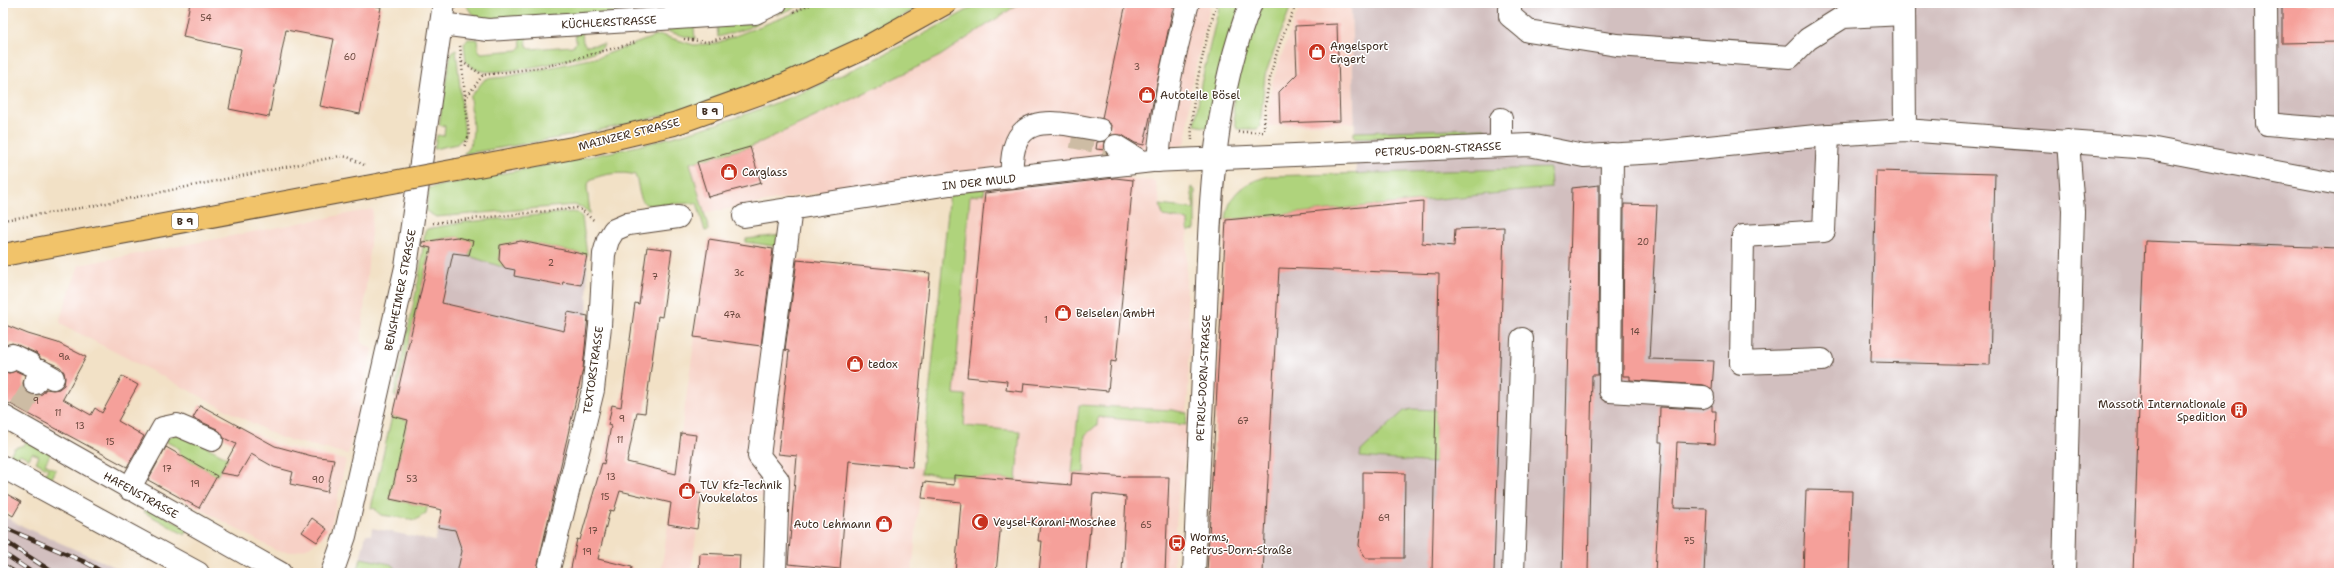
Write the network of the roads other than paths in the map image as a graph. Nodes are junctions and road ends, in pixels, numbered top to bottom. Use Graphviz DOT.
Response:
graph roads {
  1 [pos="444,3"];
  2 [pos="776,3"];
  3 [pos="946,3"];
  4 [pos="1188,3"];
  5 [pos="1251,3"];
  6 [pos="1510,3"];
  7 [pos="2266,3"];
  8 [pos="1904,8"];
  9 [pos="449,26"];
  10 [pos="1501,119"];
  11 [pos="1100,130"];
  12 [pos="1905,130"];
  13 [pos="2339,130"];
  14 [pos="1828,135"];
  15 [pos="1072,137"];
  16 [pos="2068,141"];
  17 [pos="1116,146"];
  18 [pos="1501,146"];
  19 [pos="1612,154"];
  20 [pos="1215,159"];
  21 [pos="1150,162"];
  22 [pos="1018,177"];
  23 [pos="2339,184"];
  24 [pos="791,208"];
  25 [pos="744,216"];
  26 [pos="678,217"];
  27 [pos="3,255"];
  28 [pos="1522,339"];
  29 [pos="1822,360"];
  30 [pos="9,361"];
  31 [pos="40,375"];
  32 [pos="1703,397"];
  33 [pos="12,416"];
  34 [pos="212,440"];
  35 [pos="3,467"];
  36 [pos="129,489"];
  37 [pos="198,573"];
  38 [pos="280,573"];
  39 [pos="332,573"];
  40 [pos="548,573"];
  41 [pos="775,573"];
  42 [pos="1194,573"];
  43 [pos="1513,573"];
  44 [pos="2064,573"];
  1 -- 9 [label="street, BENSHEIMER STRASSE"];
  2 -- 9 [label="street, KÜCHLERSTRASSE"];
  3 -- 27 [label="main road, MAINZER STRASSE / B 9, bridge"];
  4 -- 21 [label="street"];
  5 -- 20 [label="street, PETRUS-DORN-STRASSE"];
  6 -- 8 [label="street"];
  7 -- 13 [label="street"];
  8 -- 12 [label="street"];
  9 -- 39 [label="street, BENSHEIMER STRASSE"];
  10 -- 18 [label="street"];
  11 -- 22 [label="street"];
  12 -- 14 [label="street, PETRUS-DORN-STRASSE"];
  12 -- 16 [label="street, PETRUS-DORN-STRASSE"];
  14 -- 19 [label="street, PETRUS-DORN-STRASSE"];
  14 -- 29 [label="street"];
  15 -- 22 [label="street"];
  16 -- 23 [label="street, PETRUS-DORN-STRASSE"];
  16 -- 44 [label="street"];
  17 -- 21 [label="street"];
  18 -- 19 [label="street, PETRUS-DORN-STRASSE"];
  18 -- 20 [label="street, PETRUS-DORN-STRASSE"];
  19 -- 32 [label="street"];
  20 -- 21 [label="street, IN DER MULD"];
  20 -- 42 [label="street, PETRUS-DORN-STRASSE"];
  21 -- 22 [label="street, IN DER MULD"];
  22 -- 24 [label="street, IN DER MULD"];
  24 -- 25 [label="street, IN DER MULD"];
  24 -- 41 [label="street"];
  26 -- 40 [label="street, TEXTORSTRASSE"];
  28 -- 43 [label="street"];
  30 -- 31 [label="street"];
  33 -- 36 [label="street, HAFENSTRASSE"];
  34 -- 36 [label="street"];
  35 -- 37 [label="street"];
  36 -- 38 [label="street, HAFENSTRASSE"];
}
